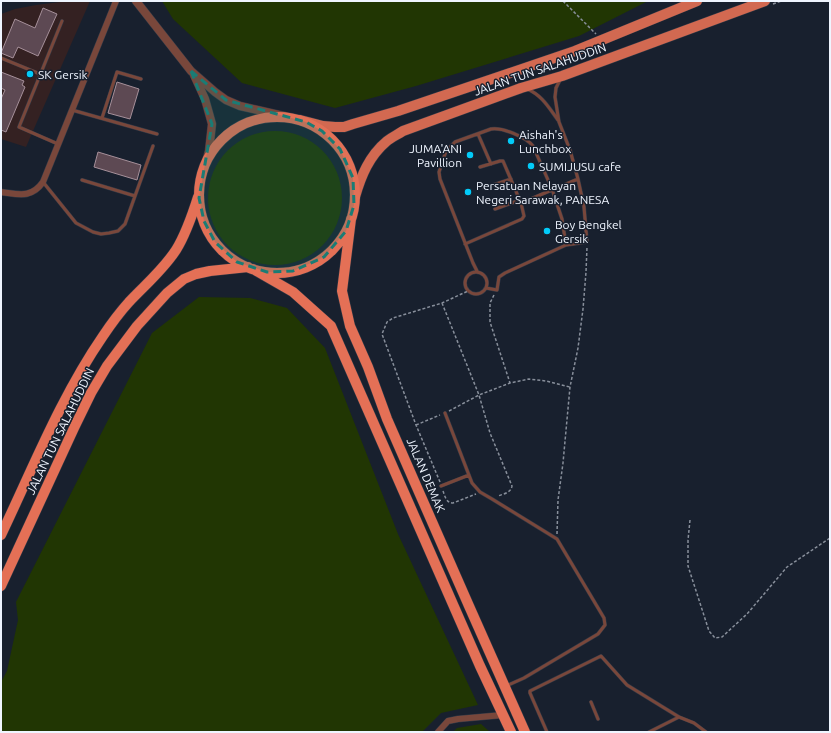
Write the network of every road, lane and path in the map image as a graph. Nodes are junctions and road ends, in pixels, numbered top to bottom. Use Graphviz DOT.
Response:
graph roads {
  1 [pos="116,1"];
  2 [pos="136,1"];
  3 [pos="563,1"];
  4 [pos="697,1"];
  5 [pos="758,2"];
  6 [pos="62,21"];
  7 [pos="602,40"];
  8 [pos="1,58"];
  9 [pos="192,71"];
  10 [pos="40,74"];
  11 [pos="562,76"];
  12 [pos="141,79"];
  13 [pos="521,88"];
  14 [pos="72,110"];
  15 [pos="288,117"];
  16 [pos="102,118"];
  17 [pos="300,120"];
  18 [pos="559,122"];
  19 [pos="157,134"];
  20 [pos="478,134"];
  21 [pos="58,144"];
  22 [pos="154,146"];
  23 [pos="491,164"];
  24 [pos="480,167"];
  25 [pos="203,173"];
  26 [pos="510,179"];
  27 [pos="578,179"];
  28 [pos="82,180"];
  29 [pos="43,182"];
  30 [pos="484,188"];
  31 [pos="552,189"];
  32 [pos="1,192"];
  33 [pos="200,192"];
  34 [pos="135,196"];
  35 [pos="355,198"];
  36 [pos="520,201"];
  37 [pos="495,209"];
  38 [pos="351,219"];
  39 [pos="587,242"];
  40 [pos="465,244"];
  41 [pos="566,245"];
  42 [pos="251,268"];
  43 [pos="477,271"];
  44 [pos="486,288"];
  45 [pos="497,290"];
  46 [pos="468,291"];
  47 [pos="442,303"];
  48 [pos="510,383"];
  49 [pos="570,387"];
  50 [pos="479,395"];
  51 [pos="445,412"];
  52 [pos="416,424"];
  53 [pos="469,475"];
  54 [pos="441,486"];
  55 [pos="480,492"];
  56 [pos="492,499"];
  57 [pos="690,520"];
  58 [pos="1,535"];
  59 [pos="830,538"];
  60 [pos="557,539"];
  61 [pos="1,586"];
  62 [pos="505,687"];
  63 [pos="591,702"];
  64 [pos="503,715"];
  65 [pos="679,717"];
  66 [pos="598,719"];
  67 [pos="438,732"];
  68 [pos="511,732"];
  69 [pos="525,732"];
  70 [pos="547,732"];
  71 [pos="649,732"];
  72 [pos="706,732"];
  1 -- 14 [label="street"];
  2 -- 9 [label="street"];
  3 -- 7 [label="path"];
  4 -- 7 [label="main road, JALAN TUN SALAHUDDIN"];
  5 -- 11 [label="main road, JALAN TUN SALAHUDDIN"];
  6 -- 10 [label="lane"];
  7 -- 17 [label="main road, JALAN TUN SALAHUDDIN"];
  8 -- 10 [label="lane"];
  9 -- 15 [label="street"];
  9 -- 25 [label="street"];
  10 -- 21 [label="lane"];
  11 -- 13 [label="main road, JALAN TUN SALAHUDDIN"];
  11 -- 18 [label="lane"];
  12 -- 16 [label="lane"];
  13 -- 18 [label="lane"];
  13 -- 35 [label="main road, JALAN TUN SALAHUDDIN"];
  14 -- 16 [label="lane"];
  14 -- 21 [label="street"];
  15 -- 17 [label="highway"];
  15 -- 25 [label="highway"];
  16 -- 19 [label="lane"];
  17 -- 35 [label="highway"];
  18 -- 27 [label="lane"];
  20 -- 23 [label="lane"];
  20 -- 31 [label="lane"];
  20 -- 40 [label="lane"];
  21 -- 29 [label="street"];
  22 -- 34 [label="lane"];
  23 -- 24 [label="lane"];
  23 -- 26 [label="lane"];
  25 -- 33 [label="highway"];
  26 -- 30 [label="lane"];
  26 -- 36 [label="lane"];
  27 -- 31 [label="lane"];
  27 -- 39 [label="lane"];
  28 -- 34 [label="lane"];
  29 -- 32 [label="street"];
  29 -- 34 [label="lane"];
  31 -- 36 [label="lane"];
  31 -- 41 [label="lane"];
  33 -- 42 [label="highway"];
  33 -- 58 [label="highway, JALAN TUN SALAHUDDIN"];
  35 -- 38 [label="highway"];
  36 -- 37 [label="lane"];
  36 -- 40 [label="lane"];
  38 -- 42 [label="highway"];
  38 -- 62 [label="highway, JALAN DEMAK"];
  39 -- 41 [label="lane"];
  39 -- 49 [label="path"];
  40 -- 43 [label="lane"];
  41 -- 45 [label="lane"];
  42 -- 61 [label="highway, JALAN TUN SALAHUDDIN"];
  42 -- 64 [label="highway"];
  43 -- 44 [label="lane"];
  43 -- 46 [label="lane"];
  44 -- 45 [label="lane"];
  44 -- 46 [label="lane"];
  45 -- 48 [label="path"];
  46 -- 47 [label="path"];
  47 -- 50 [label="path"];
  47 -- 52 [label="path"];
  48 -- 49 [label="path"];
  48 -- 50 [label="path"];
  49 -- 60 [label="path"];
  50 -- 51 [label="path"];
  50 -- 56 [label="path"];
  51 -- 52 [label="path"];
  51 -- 53 [label="lane"];
  52 -- 54 [label="path"];
  53 -- 54 [label="lane"];
  53 -- 55 [label="lane"];
  54 -- 55 [label="path"];
  55 -- 56 [label="lane"];
  56 -- 60 [label="lane"];
  57 -- 59 [label="path"];
  60 -- 62 [label="lane"];
  62 -- 69 [label="highway, JALAN DEMAK"];
  63 -- 66 [label="lane"];
  64 -- 67 [label="street"];
  64 -- 68 [label="highway"];
  65 -- 70 [label="lane"];
  65 -- 71 [label="lane"];
  65 -- 72 [label="lane"];
}
